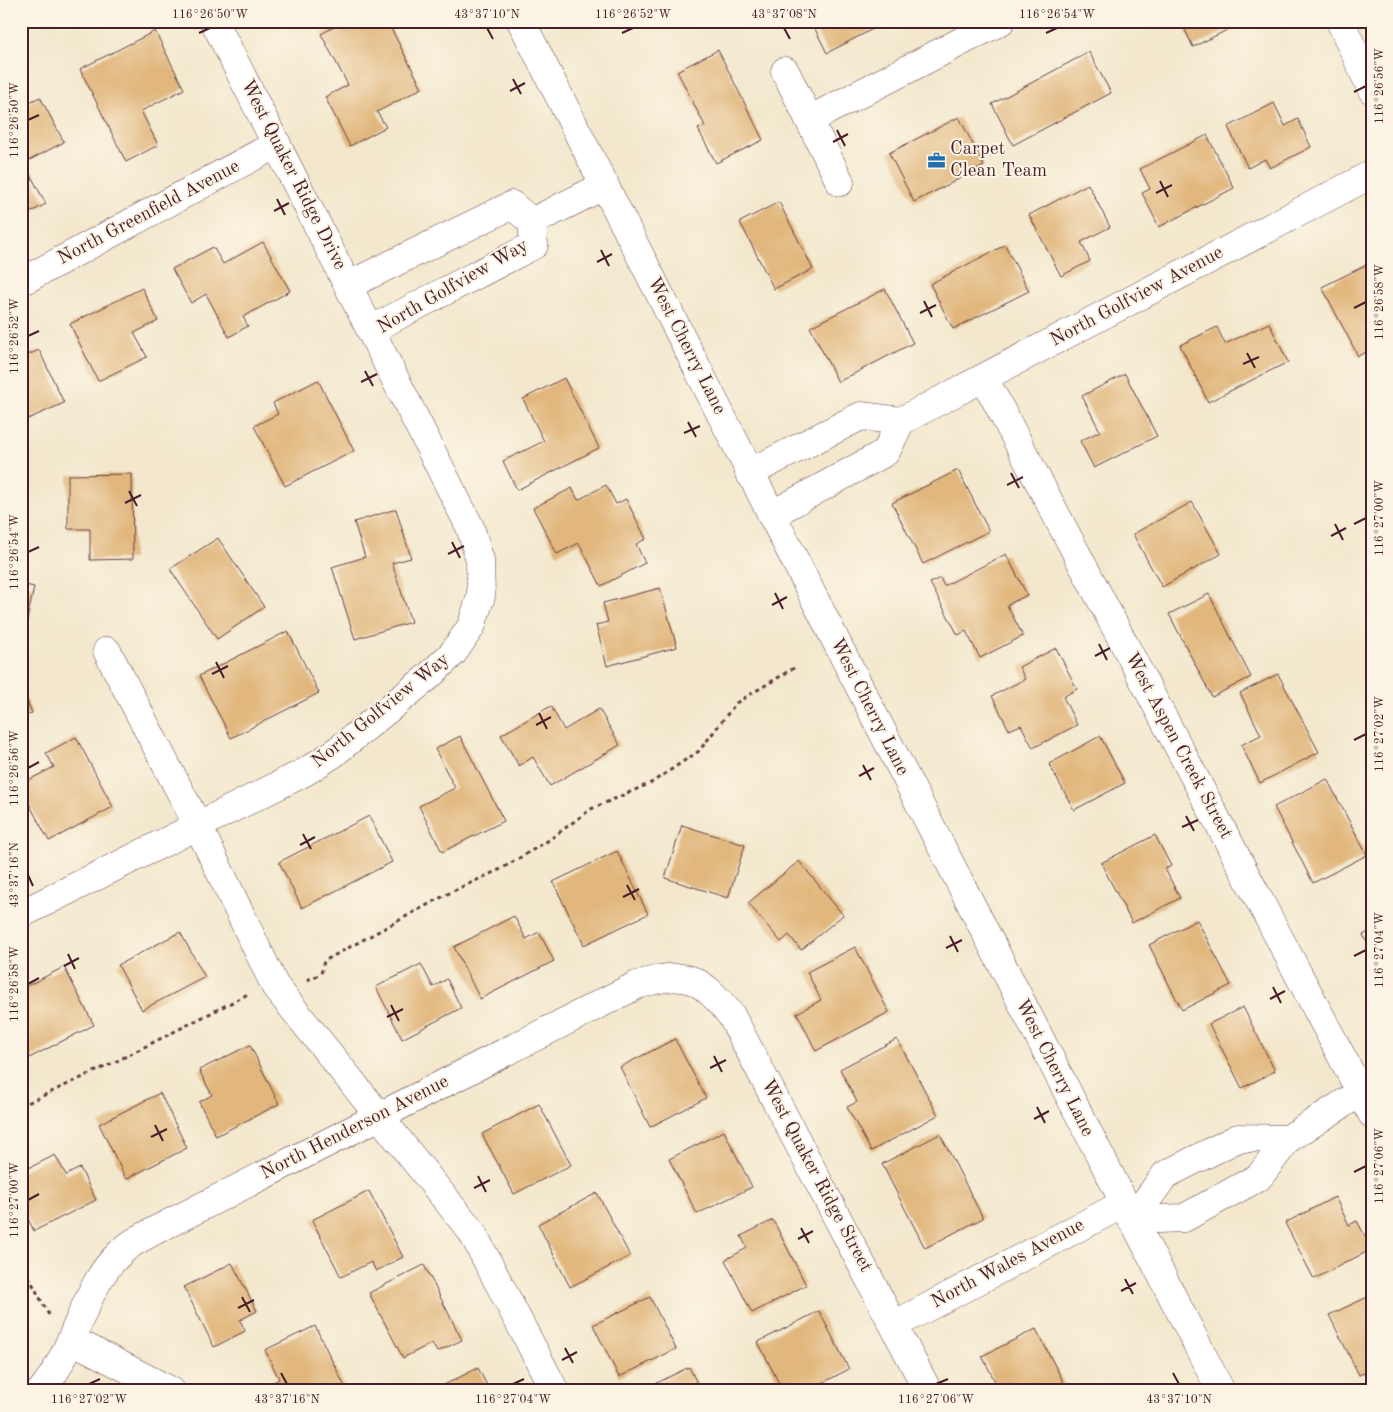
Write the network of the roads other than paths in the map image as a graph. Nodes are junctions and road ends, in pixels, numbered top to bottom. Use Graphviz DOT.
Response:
graph roads {
  1 [pos="214,21"];
  2 [pos="521,21"];
  3 [pos="1002,21"];
  4 [pos="1340,21"];
  5 [pos="785,70"];
  6 [pos="1372,90"];
  7 [pos="809,120"];
  8 [pos="277,144"];
  9 [pos="1372,174"];
  10 [pos="840,182"];
  11 [pos="605,185"];
  12 [pos="532,222"];
  13 [pos="21,282"];
  14 [pos="349,285"];
  15 [pos="372,329"];
  16 [pos="984,378"];
  17 [pos="901,420"];
  18 [pos="750,472"];
  19 [pos="771,514"];
  20 [pos="107,650"];
  21 [pos="198,826"];
  22 [pos="21,914"];
  23 [pos="685,977"];
  24 [pos="1368,1097"];
  25 [pos="380,1115"];
  26 [pos="1288,1139"];
  27 [pos="1128,1212"];
  28 [pos="894,1325"];
  29 [pos="72,1340"];
  30 [pos="42,1391"];
  31 [pos="171,1391"];
  32 [pos="555,1391"];
  33 [pos="928,1391"];
  34 [pos="1221,1391"];
  1 -- 8 [label="street, West Quaker Ridge Drive"];
  2 -- 11 [label="street, West Cherry Lane"];
  3 -- 7 [label="street"];
  4 -- 6 [label="street"];
  5 -- 7 [label="street"];
  7 -- 10 [label="street"];
  8 -- 13 [label="street, North Greenfield Avenue"];
  8 -- 14 [label="street, West Quaker Ridge Drive"];
  9 -- 16 [label="street, North Golfview Avenue"];
  11 -- 12 [label="street, North Golfview Way"];
  11 -- 18 [label="street, West Cherry Lane"];
  12 -- 14 [label="street, North Golfview Way"];
  12 -- 15 [label="street, North Golfview Way"];
  14 -- 15 [label="street, West Quaker Ridge Drive"];
  15 -- 21 [label="street, North Golfview Way"];
  16 -- 17 [label="street, North Golfview Avenue"];
  16 -- 24 [label="street, West Aspen Creek Street"];
  17 -- 18 [label="street"];
  17 -- 19 [label="street"];
  18 -- 19 [label="street, West Cherry Lane"];
  19 -- 27 [label="street, West Cherry Lane"];
  20 -- 21 [label="street"];
  21 -- 22 [label="street, North Golfview Way"];
  21 -- 25 [label="street"];
  23 -- 25 [label="street, North Henderson Avenue"];
  23 -- 28 [label="street, West Quaker Ridge Street"];
  24 -- 26 [label="street, North Wales Avenue"];
  25 -- 29 [label="street, North Henderson Avenue"];
  25 -- 32 [label="street"];
  26 -- 27 [label="street, North Wales Avenue"];
  26 -- 27 [label="street, North Wales Avenue"];
  27 -- 28 [label="street, North Wales Avenue"];
  27 -- 34 [label="street, West Cherry Lane"];
  28 -- 33 [label="street, West Quaker Ridge Street"];
  29 -- 30 [label="street, North Henderson Avenue"];
  29 -- 31 [label="street"];
}
